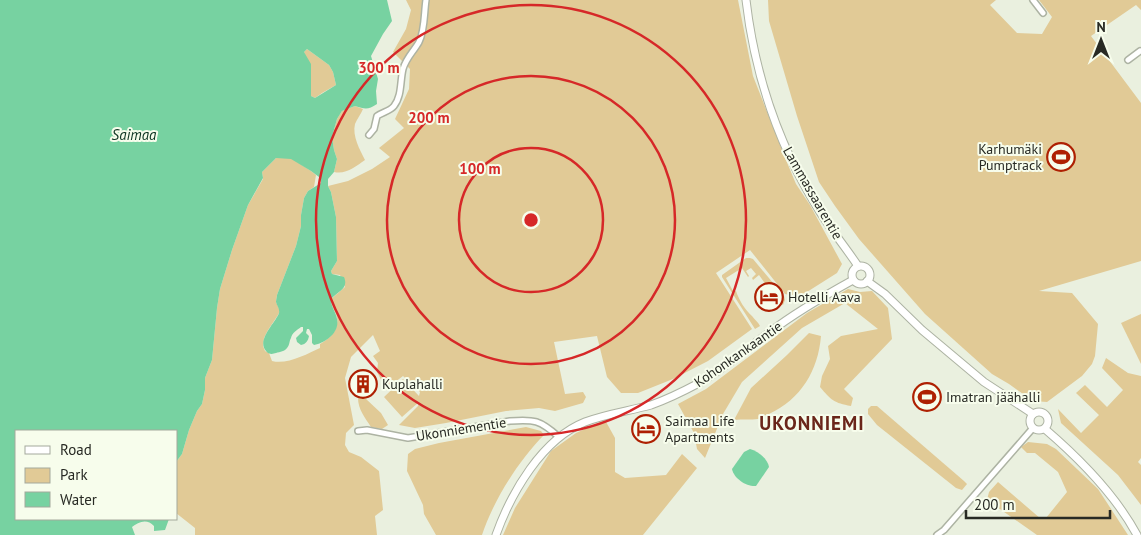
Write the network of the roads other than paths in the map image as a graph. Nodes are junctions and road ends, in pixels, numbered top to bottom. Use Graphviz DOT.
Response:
graph roads {
  1 [pos="426,0"];
  2 [pos="746,0"];
  3 [pos="1032,0"];
  4 [pos="1043,13"];
  5 [pos="1141,51"];
  6 [pos="1128,60"];
  7 [pos="369,136"];
  8 [pos="858,266"];
  9 [pos="853,280"];
  10 [pos="867,282"];
  11 [pos="1033,414"];
  12 [pos="1032,428"];
  13 [pos="1046,428"];
  14 [pos="358,431"];
  15 [pos="559,437"];
  16 [pos="496,535"];
  17 [pos="937,535"];
  18 [pos="1137,535"];
  1 -- 7 [label="street"];
  2 -- 8 [label="street, Lammassaarentie"];
  3 -- 4 [label="street"];
  5 -- 6 [label="street"];
  8 -- 9 [label="street"];
  8 -- 10 [label="street"];
  9 -- 10 [label="street"];
  9 -- 15 [label="street, Kohonkankaantie"];
  10 -- 11 [label="street"];
  11 -- 12 [label="street"];
  11 -- 13 [label="street"];
  12 -- 13 [label="street"];
  12 -- 17 [label="street"];
  13 -- 18 [label="street"];
  14 -- 15 [label="street, Ukonniementie"];
  15 -- 16 [label="street, Kohonkankaantie"];
}
